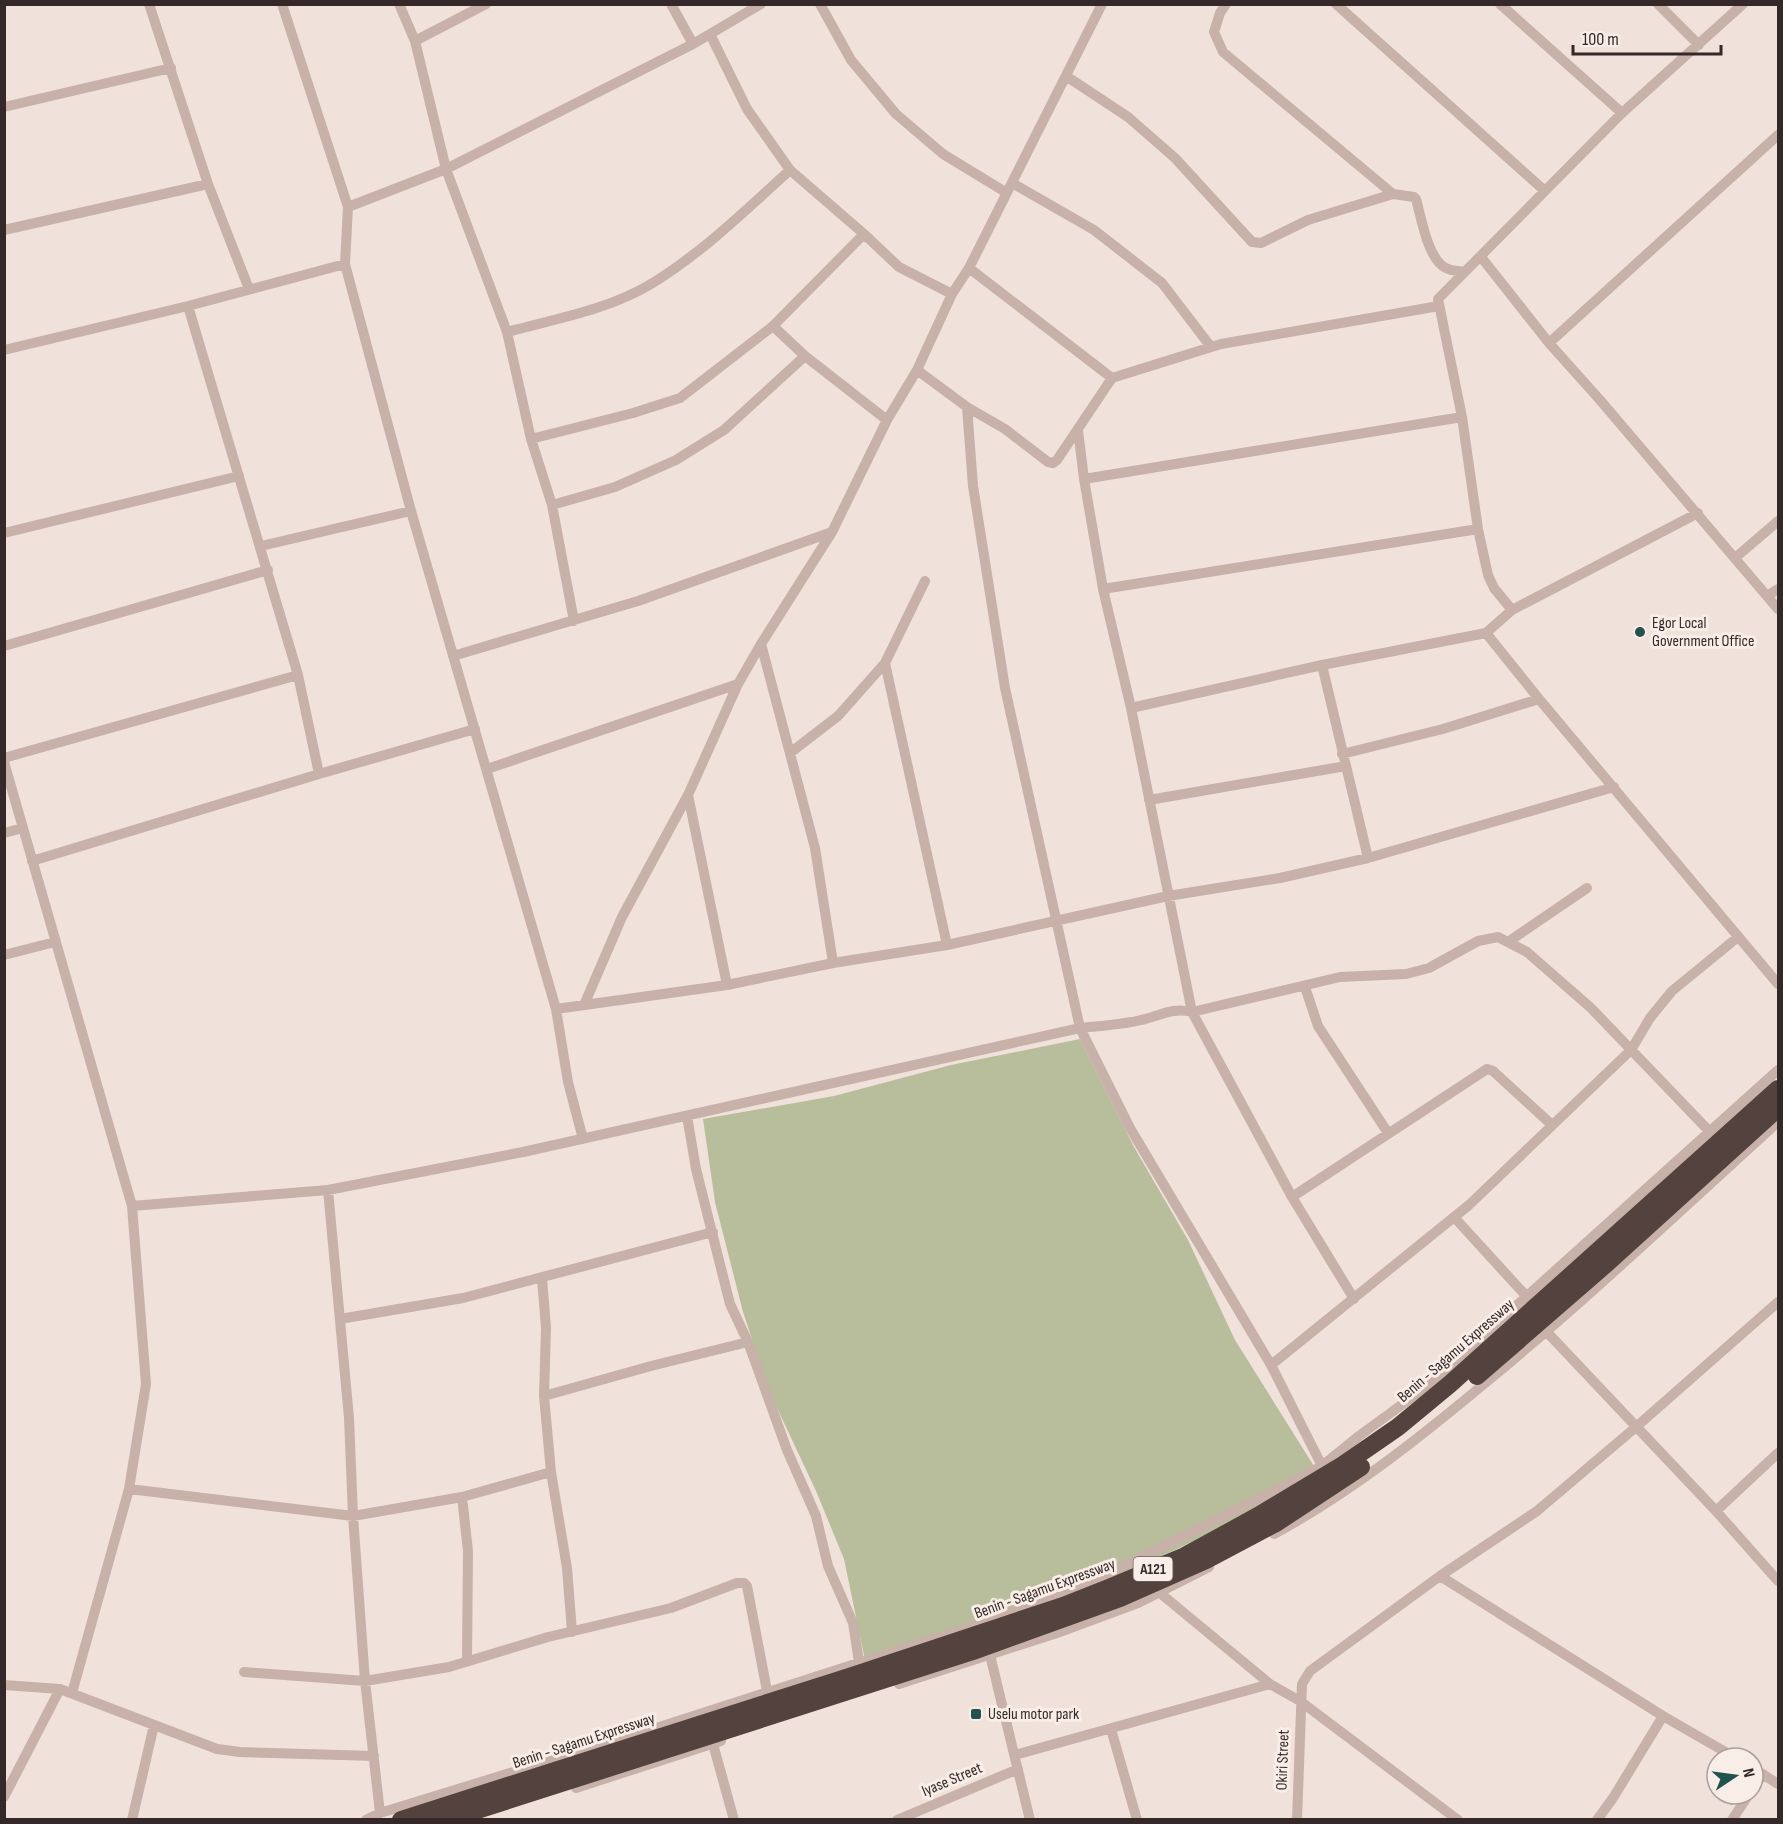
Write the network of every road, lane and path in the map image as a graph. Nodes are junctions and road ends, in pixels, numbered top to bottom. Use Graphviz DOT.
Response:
graph roads {
  1 [pos="149,4"];
  2 [pos="282,4"];
  3 [pos="399,4"];
  4 [pos="486,4"];
  5 [pos="671,4"];
  6 [pos="761,4"];
  7 [pos="820,4"];
  8 [pos="1102,4"];
  9 [pos="1226,4"];
  10 [pos="1336,4"];
  11 [pos="1500,4"];
  12 [pos="1658,4"];
  13 [pos="1743,4"];
  14 [pos="710,34"];
  15 [pos="415,41"];
  16 [pos="693,44"];
  17 [pos="1699,45"];
  18 [pos="171,69"];
  19 [pos="1066,76"];
  20 [pos="4,106"];
  21 [pos="1622,113"];
  22 [pos="1779,135"];
  23 [pos="446,169"];
  24 [pos="790,170"];
  25 [pos="1012,183"];
  26 [pos="208,184"];
  27 [pos="1545,191"];
  28 [pos="1007,193"];
  29 [pos="1393,194"];
  30 [pos="348,207"];
  31 [pos="4,230"];
  32 [pos="864,234"];
  33 [pos="1481,257"];
  34 [pos="345,264"];
  35 [pos="969,268"];
  36 [pos="1465,272"];
  37 [pos="249,289"];
  38 [pos="952,294"];
  39 [pos="188,306"];
  40 [pos="1439,306"];
  41 [pos="773,326"];
  42 [pos="507,332"];
  43 [pos="1549,343"];
  44 [pos="1211,347"];
  45 [pos="4,350"];
  46 [pos="805,356"];
  47 [pos="917,370"];
  48 [pos="1112,378"];
  49 [pos="967,406"];
  50 [pos="1462,417"];
  51 [pos="887,420"];
  52 [pos="1078,430"];
  53 [pos="531,439"];
  54 [pos="239,476"];
  55 [pos="1084,479"];
  56 [pos="552,505"];
  57 [pos="411,511"];
  58 [pos="1698,513"];
  59 [pos="1779,521"];
  60 [pos="1478,529"];
  61 [pos="832,532"];
  62 [pos="4,533"];
  63 [pos="261,546"];
  64 [pos="1735,558"];
  65 [pos="268,570"];
  66 [pos="925,581"];
  67 [pos="1103,589"];
  68 [pos="1779,589"];
  69 [pos="1767,596"];
  70 [pos="1779,609"];
  71 [pos="1512,610"];
  72 [pos="574,621"];
  73 [pos="1486,633"];
  74 [pos="761,644"];
  75 [pos="4,646"];
  76 [pos="453,656"];
  77 [pos="885,663"];
  78 [pos="1322,665"];
  79 [pos="298,675"];
  80 [pos="738,684"];
  81 [pos="1539,699"];
  82 [pos="1131,708"];
  83 [pos="475,729"];
  84 [pos="790,753"];
  85 [pos="1342,754"];
  86 [pos="4,758"];
  87 [pos="4,762"];
  88 [pos="1346,766"];
  89 [pos="487,769"];
  90 [pos="319,774"];
  91 [pos="1614,787"];
  92 [pos="688,795"];
  93 [pos="1149,800"];
  94 [pos="23,828"];
  95 [pos="4,833"];
  96 [pos="1368,858"];
  97 [pos="32,861"];
  98 [pos="1587,888"];
  99 [pos="1168,896"];
  100 [pos="1057,921"];
  101 [pos="1738,937"];
  102 [pos="55,942"];
  103 [pos="1508,942"];
  104 [pos="947,945"];
  105 [pos="4,955"];
  106 [pos="833,963"];
  107 [pos="1779,984"];
  108 [pos="727,985"];
  109 [pos="1305,987"];
  110 [pos="584,1005"];
  111 [pos="556,1009"];
  112 [pos="1192,1012"];
  113 [pos="1080,1028"];
  114 [pos="1631,1050"];
  115 [pos="1779,1070"];
  116 [pos="1779,1089"];
  117 [pos="1779,1108"];
  118 [pos="687,1116"];
  119 [pos="1779,1122"];
  120 [pos="1552,1125"];
  121 [pos="1710,1132"];
  122 [pos="1388,1133"];
  123 [pos="583,1139"];
  124 [pos="328,1190"];
  125 [pos="1292,1197"];
  126 [pos="132,1206"];
  127 [pos="1454,1217"];
  128 [pos="713,1232"];
  129 [pos="542,1278"];
  130 [pos="1527,1297"];
  131 [pos="1354,1299"];
  132 [pos="1779,1302"];
  133 [pos="340,1320"];
  134 [pos="1543,1328"];
  135 [pos="748,1342"];
  136 [pos="1271,1365"];
  137 [pos="1454,1388"];
  138 [pos="544,1396"];
  139 [pos="1636,1427"];
  140 [pos="1779,1453"];
  141 [pos="1322,1466"];
  142 [pos="551,1472"];
  143 [pos="129,1489"];
  144 [pos="462,1497"];
  145 [pos="1716,1511"];
  146 [pos="352,1516"];
  147 [pos="1440,1576"];
  148 [pos="1779,1581"];
  149 [pos="1160,1593"];
  150 [pos="572,1632"];
  151 [pos="990,1655"];
  152 [pos="467,1661"];
  153 [pos="859,1662"];
  154 [pos="244,1672"];
  155 [pos="365,1681"];
  156 [pos="1270,1684"];
  157 [pos="4,1685"];
  158 [pos="60,1689"];
  159 [pos="767,1691"];
  160 [pos="72,1693"];
  161 [pos="1300,1701"];
  162 [pos="1663,1716"];
  163 [pos="154,1725"];
  164 [pos="1111,1730"];
  165 [pos="714,1744"];
  166 [pos="1715,1746"];
  167 [pos="1015,1755"];
  168 [pos="374,1756"];
  169 [pos="1018,1769"];
  170 [pos="1765,1775"];
  171 [pos="1779,1784"];
  172 [pos="4,1797"];
  173 [pos="1741,1806"];
  174 [pos="380,1813"];
  175 [pos="132,1820"];
  176 [pos="366,1820"];
  177 [pos="401,1820"];
  178 [pos="446,1820"];
  179 [pos="476,1820"];
  180 [pos="734,1820"];
  181 [pos="897,1820"];
  182 [pos="1029,1820"];
  183 [pos="1137,1820"];
  184 [pos="1297,1820"];
  185 [pos="1458,1820"];
  186 [pos="1596,1820"];
  187 [pos="1732,1820"];
  1 -- 18 [label="street"];
  2 -- 30 [label="street"];
  3 -- 15 [label="street"];
  4 -- 15 [label="street"];
  5 -- 16 [label="street"];
  6 -- 14 [label="street"];
  7 -- 28 [label="street"];
  8 -- 19 [label="street"];
  9 -- 29 [label="street"];
  10 -- 27 [label="street"];
  11 -- 21 [label="street"];
  12 -- 17 [label="street"];
  13 -- 17 [label="street"];
  14 -- 16 [label="street"];
  14 -- 24 [label="street"];
  15 -- 23 [label="street"];
  16 -- 23 [label="street"];
  17 -- 21 [label="street"];
  18 -- 20 [label="street"];
  18 -- 26 [label="street"];
  19 -- 25 [label="street"];
  19 -- 29 [label="street"];
  21 -- 27 [label="street"];
  22 -- 43 [label="street"];
  23 -- 30 [label="street"];
  23 -- 42 [label="street"];
  24 -- 32 [label="street"];
  24 -- 42 [label="street"];
  25 -- 28 [label="street"];
  25 -- 44 [label="street"];
  26 -- 31 [label="street"];
  26 -- 37 [label="street"];
  27 -- 33 [label="street"];
  28 -- 35 [label="street"];
  29 -- 36 [label="street"];
  30 -- 34 [label="street"];
  32 -- 38 [label="street"];
  32 -- 41 [label="street"];
  33 -- 36 [label="street"];
  33 -- 43 [label="street"];
  34 -- 37 [label="street"];
  34 -- 57 [label="street"];
  35 -- 38 [label="street"];
  35 -- 48 [label="street"];
  36 -- 40 [label="street"];
  37 -- 39 [label="street"];
  38 -- 47 [label="street"];
  39 -- 45 [label="street"];
  39 -- 54 [label="street"];
  40 -- 44 [label="street"];
  40 -- 50 [label="street"];
  41 -- 46 [label="street"];
  41 -- 53 [label="street"];
  42 -- 53 [label="street"];
  43 -- 58 [label="street"];
  44 -- 48 [label="street"];
  46 -- 51 [label="street"];
  46 -- 56 [label="street"];
  47 -- 49 [label="street"];
  47 -- 51 [label="street"];
  48 -- 52 [label="street"];
  49 -- 52 [label="street"];
  49 -- 100 [label="street"];
  50 -- 55 [label="street"];
  50 -- 60 [label="street"];
  51 -- 61 [label="street"];
  52 -- 55 [label="street"];
  53 -- 56 [label="street"];
  54 -- 62 [label="street"];
  54 -- 63 [label="street"];
  55 -- 67 [label="street"];
  56 -- 72 [label="street"];
  57 -- 63 [label="street"];
  57 -- 76 [label="street"];
  58 -- 64 [label="street"];
  58 -- 71 [label="street"];
  59 -- 64 [label="street"];
  60 -- 67 [label="street"];
  60 -- 71 [label="street"];
  61 -- 72 [label="street"];
  61 -- 74 [label="street"];
  63 -- 65 [label="street"];
  64 -- 69 [label="street"];
  65 -- 75 [label="street"];
  65 -- 79 [label="street"];
  66 -- 77 [label="street"];
  67 -- 82 [label="street"];
  68 -- 69 [label="street"];
  69 -- 70 [label="street"];
  71 -- 73 [label="street"];
  72 -- 76 [label="street"];
  73 -- 78 [label="street"];
  73 -- 81 [label="street"];
  74 -- 80 [label="street"];
  74 -- 84 [label="street"];
  76 -- 83 [label="street"];
  77 -- 84 [label="street"];
  77 -- 104 [label="street"];
  78 -- 82 [label="street"];
  78 -- 85 [label="street"];
  79 -- 86 [label="street"];
  79 -- 90 [label="street"];
  80 -- 89 [label="street"];
  80 -- 92 [label="street"];
  81 -- 85 [label="street"];
  81 -- 91 [label="street"];
  82 -- 93 [label="street"];
  83 -- 89 [label="street"];
  83 -- 90 [label="street"];
  84 -- 106 [label="street"];
  85 -- 88 [label="street"];
  87 -- 94 [label="street"];
  88 -- 93 [label="street"];
  88 -- 96 [label="street"];
  89 -- 111 [label="street"];
  90 -- 97 [label="street"];
  91 -- 96 [label="street"];
  91 -- 101 [label="street"];
  92 -- 108 [label="street"];
  92 -- 110 [label="street"];
  93 -- 99 [label="street"];
  94 -- 95 [label="street"];
  94 -- 97 [label="street"];
  96 -- 99 [label="street"];
  97 -- 102 [label="street"];
  98 -- 103 [label="street"];
  99 -- 100 [label="street"];
  99 -- 112 [label="street"];
  100 -- 104 [label="street"];
  100 -- 113 [label="street"];
  101 -- 107 [label="street"];
  101 -- 114 [label="street"];
  102 -- 105 [label="street"];
  102 -- 126 [label="street"];
  103 -- 109 [label="street"];
  103 -- 114 [label="street"];
  104 -- 106 [label="street"];
  106 -- 108 [label="street"];
  108 -- 110 [label="street"];
  109 -- 112 [label="street"];
  109 -- 122 [label="street"];
  110 -- 111 [label="street"];
  111 -- 123 [label="street"];
  112 -- 113 [label="street"];
  112 -- 125 [label="street"];
  113 -- 118 [label="street"];
  113 -- 136 [label="street"];
  114 -- 120 [label="street"];
  114 -- 121 [label="street"];
  115 -- 121 [label="street"];
  116 -- 137 [label="highway, Benin - Sagamu Expressway / A121"];
  117 -- 134 [label="highway, A121"];
  118 -- 123 [label="street"];
  118 -- 128 [label="street"];
  119 -- 134 [label="street"];
  120 -- 122 [label="street"];
  120 -- 127 [label="street"];
  121 -- 130 [label="street"];
  122 -- 125 [label="street"];
  123 -- 124 [label="street"];
  124 -- 126 [label="street"];
  124 -- 133 [label="street"];
  125 -- 131 [label="street"];
  126 -- 143 [label="street"];
  127 -- 130 [label="street"];
  127 -- 131 [label="street"];
  128 -- 129 [label="street"];
  128 -- 135 [label="street"];
  129 -- 133 [label="street"];
  129 -- 138 [label="street"];
  130 -- 141 [label="street"];
  131 -- 136 [label="street"];
  132 -- 139 [label="street, Okiri Street"];
  133 -- 146 [label="street"];
  134 -- 137 [label="highway, A121"];
  134 -- 139 [label="street"];
  134 -- 149 [label="street"];
  135 -- 138 [label="street"];
  135 -- 153 [label="street"];
  136 -- 141 [label="street"];
  137 -- 177 [label="highway, Benin - Sagamu Expressway / A121"];
  137 -- 178 [label="highway, A121"];
  138 -- 142 [label="street"];
  139 -- 145 [label="street"];
  139 -- 147 [label="street, Okiri Street"];
  140 -- 145 [label="street"];
  141 -- 153 [label="street"];
  142 -- 144 [label="street"];
  142 -- 150 [label="street"];
  143 -- 146 [label="street"];
  143 -- 160 [label="street"];
  144 -- 146 [label="street"];
  144 -- 152 [label="street"];
  145 -- 148 [label="street"];
  146 -- 155 [label="street"];
  147 -- 161 [label="street, Okiri Street"];
  147 -- 162 [label="street"];
  149 -- 151 [label="street"];
  149 -- 156 [label="street"];
  150 -- 152 [label="street"];
  150 -- 159 [label="street"];
  151 -- 165 [label="street"];
  151 -- 167 [label="street"];
  152 -- 155 [label="street"];
  153 -- 159 [label="street"];
  154 -- 155 [label="street"];
  155 -- 168 [label="street"];
  156 -- 161 [label="street"];
  156 -- 164 [label="street"];
  157 -- 158 [label="street"];
  158 -- 160 [label="street"];
  158 -- 172 [label="street"];
  159 -- 174 [label="street"];
  160 -- 163 [label="street"];
  161 -- 184 [label="street, Okiri Street"];
  161 -- 185 [label="street"];
  162 -- 166 [label="street"];
  162 -- 186 [label="street"];
  163 -- 168 [label="street"];
  163 -- 175 [label="street"];
  164 -- 167 [label="street"];
  164 -- 183 [label="street"];
  165 -- 179 [label="street"];
  165 -- 180 [label="street"];
  167 -- 169 [label="street"];
  168 -- 174 [label="street"];
  169 -- 181 [label="street, Iyase Street"];
  169 -- 182 [label="street"];
  170 -- 171 [label="street"];
  173 -- 187 [label="street"];
  174 -- 176 [label="street"];
}
